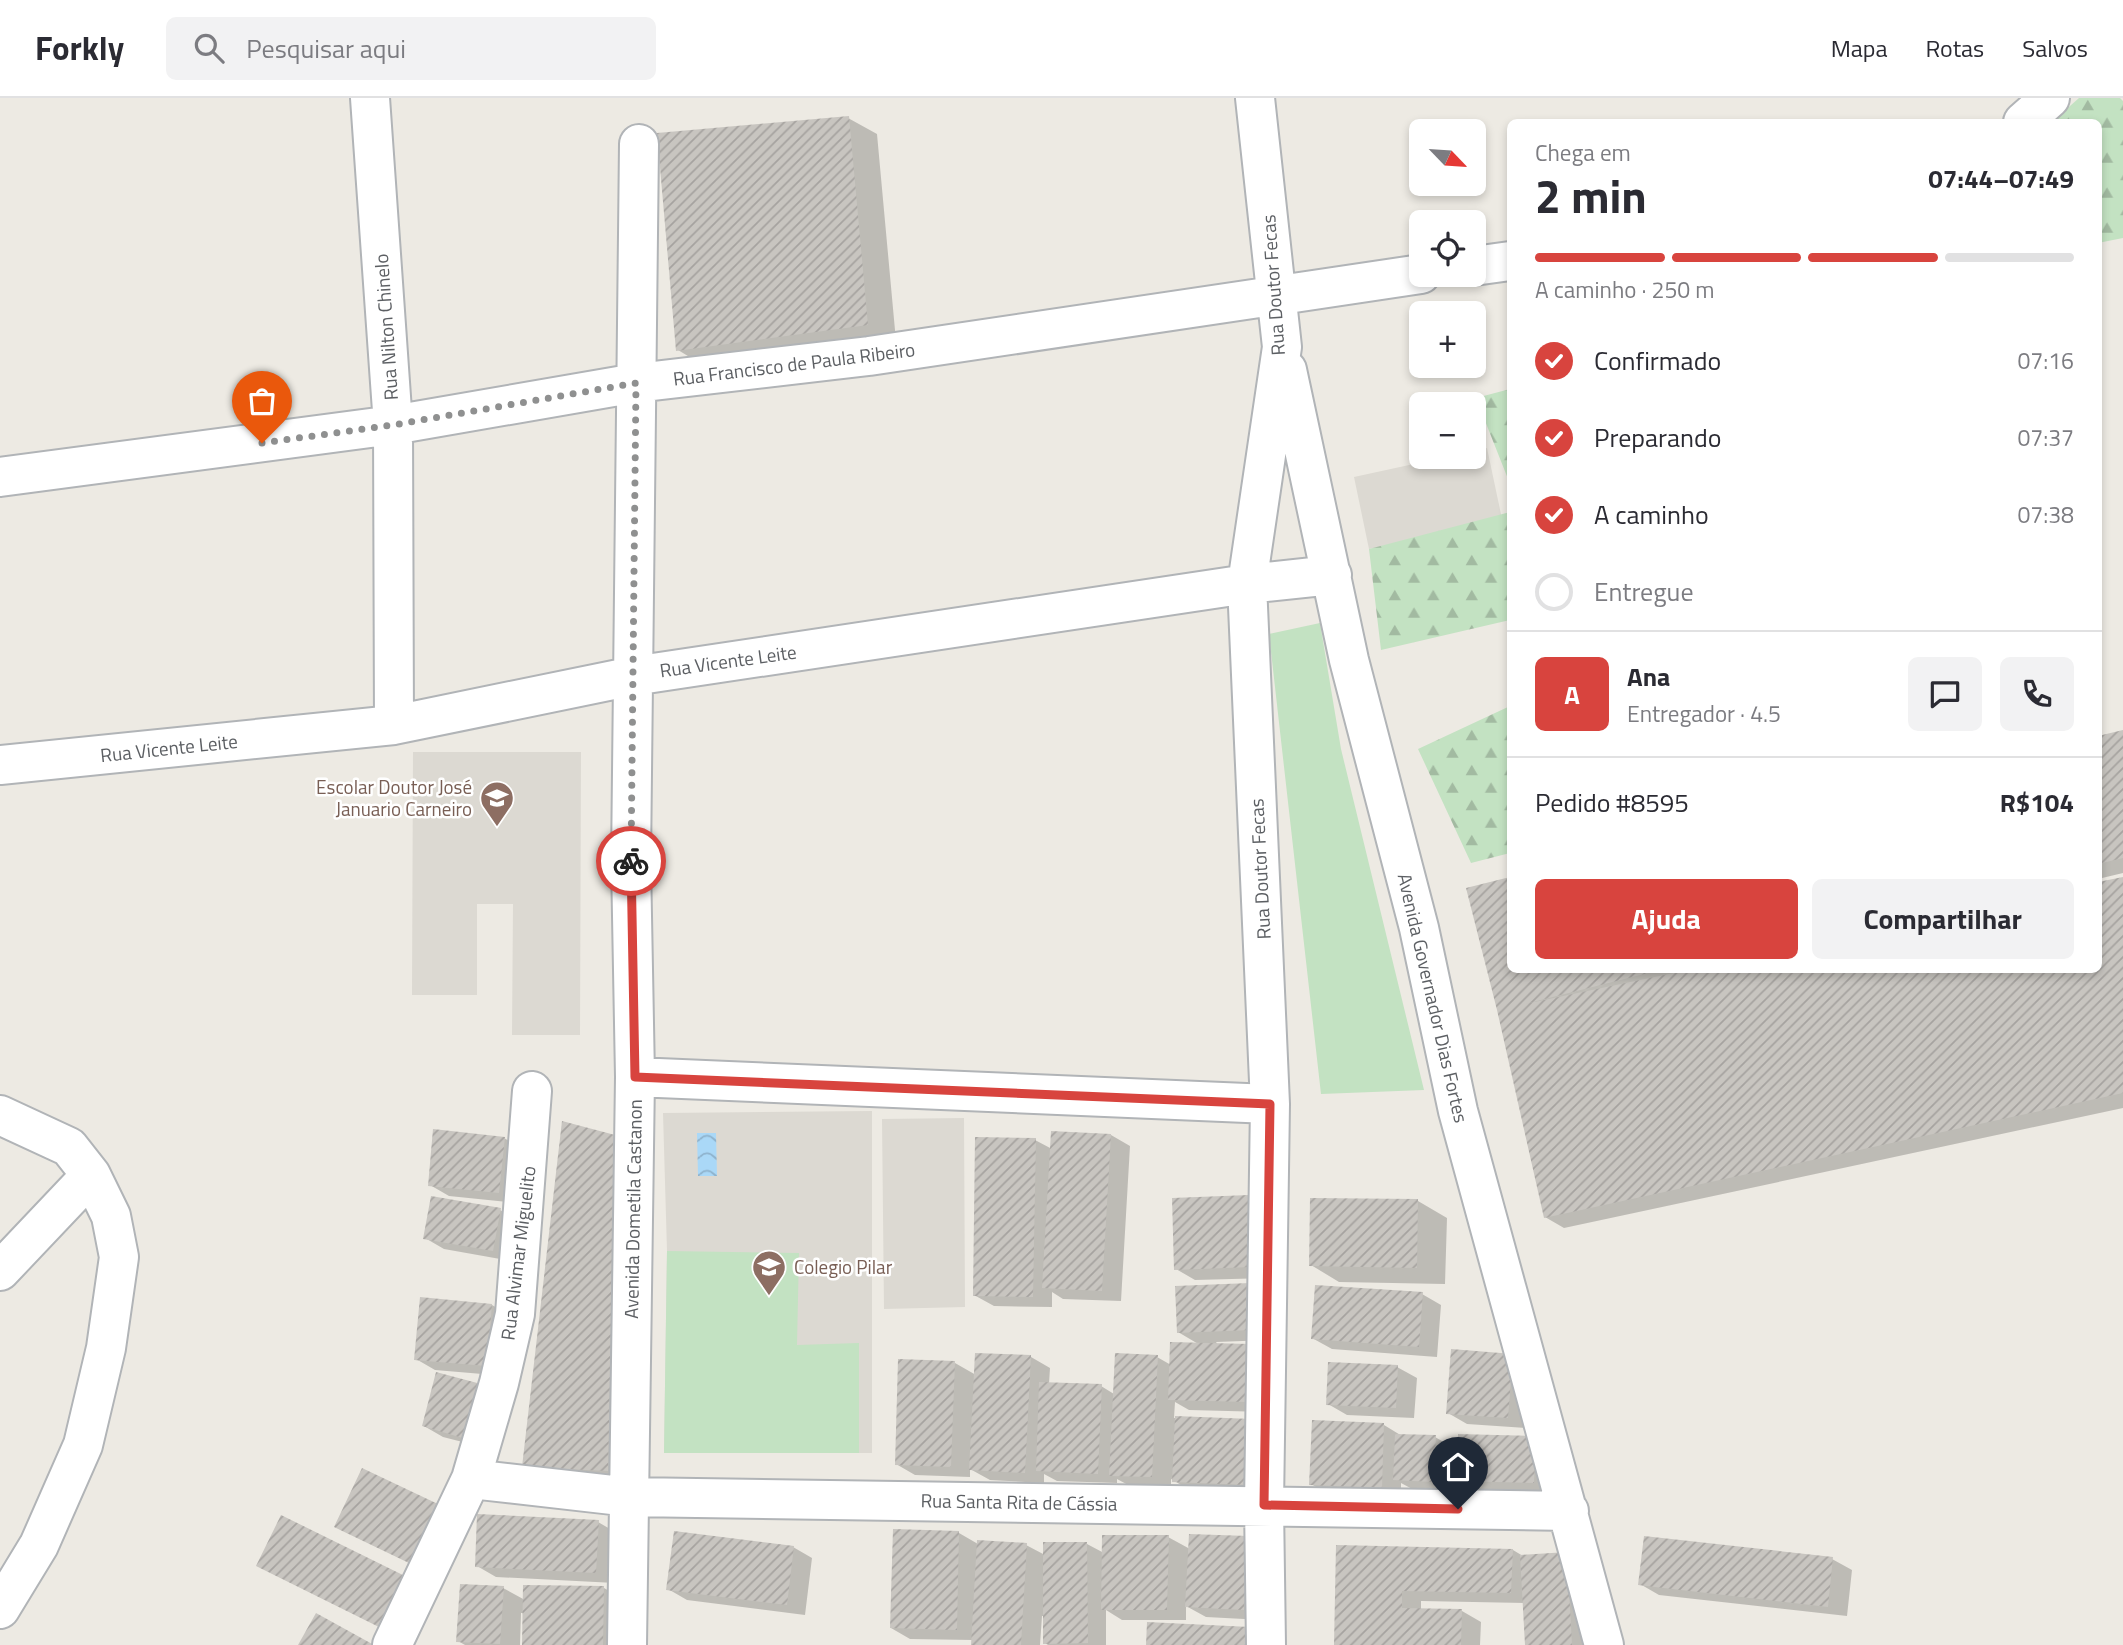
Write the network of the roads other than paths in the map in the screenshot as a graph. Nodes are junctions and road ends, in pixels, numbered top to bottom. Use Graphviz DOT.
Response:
graph roads {
  1 [pos="370,98"];
  2 [pos="1255,98"];
  3 [pos="2050,98"];
  4 [pos="2026,119"];
  5 [pos="639,144"];
  6 [pos="1507,261"];
  7 [pos="1486,264"];
  8 [pos="1409,276"];
  9 [pos="1277,295"];
  10 [pos="1282,347"];
  11 [pos="636,383"];
  12 [pos="393,425"];
  13 [pos="0,477"];
  14 [pos="1332,575"];
  15 [pos="1247,584"];
  16 [pos="633,676"];
  17 [pos="394,725"];
  18 [pos="0,765"];
  19 [pos="635,1077"];
  20 [pos="532,1091"];
  21 [pos="1270,1104"];
  22 [pos="0,1115"];
  23 [pos="91,1175"];
  24 [pos="0,1271"];
  25 [pos="471,1479"];
  26 [pos="630,1497"];
  27 [pos="1264,1505"];
  28 [pos="1569,1511"];
  29 [pos="0,1609"];
  30 [pos="392,1645"];
  31 [pos="627,1645"];
  32 [pos="1266,1645"];
  33 [pos="1604,1645"];
  1 -- 12 [label="street, Rua Nilton Chinelo"];
  2 -- 9 [label="street, Rua Doutor Fecas"];
  3 -- 4 [label="street"];
  5 -- 11 [label="street, Avenida Dometila Castanon"];
  6 -- 7 [label="street"];
  8 -- 9 [label="street, Rua Francisco de Paula Ribeiro"];
  9 -- 10 [label="street, Rua Doutor Fecas"];
  9 -- 11 [label="street, Rua Francisco de Paula Ribeiro"];
  10 -- 14 [label="street, Avenida Governador Dias Fortes"];
  10 -- 15 [label="street, Rua Doutor Fecas"];
  11 -- 12 [label="street, Rua Francisco de Paula Ribeiro"];
  11 -- 16 [label="street, Avenida Dometila Castanon"];
  12 -- 13 [label="street, Rua Francisco de Paula Ribeiro"];
  12 -- 17 [label="street, Rua Nilton Chinelo"];
  14 -- 15 [label="street, Rua Vicente Leite"];
  14 -- 28 [label="street, Avenida Governador Dias Fortes"];
  15 -- 16 [label="street, Rua Vicente Leite"];
  15 -- 21 [label="street, Rua Doutor Fecas"];
  16 -- 17 [label="street, Rua Vicente Leite"];
  16 -- 19 [label="street, Avenida Dometila Castanon"];
  17 -- 18 [label="street, Rua Vicente Leite"];
  19 -- 21 [label="street"];
  19 -- 26 [label="street, Avenida Dometila Castanon"];
  20 -- 25 [label="street, Rua Alvimar Miguelito"];
  21 -- 27 [label="street, Rua Doutor Fecas"];
  22 -- 23 [label="street"];
  23 -- 24 [label="street"];
  23 -- 29 [label="street"];
  25 -- 26 [label="street, Rua Santa Rita de Cássia"];
  25 -- 30 [label="street, Rua Alvimar Miguelito"];
  26 -- 27 [label="street, Rua Santa Rita de Cássia"];
  26 -- 31 [label="street, Avenida Dometila Castanon"];
  27 -- 28 [label="street, Rua Santa Rita de Cássia"];
  27 -- 32 [label="street, Rua Doutor Fecas"];
  28 -- 33 [label="street, Avenida Governador Dias Fortes"];
}
